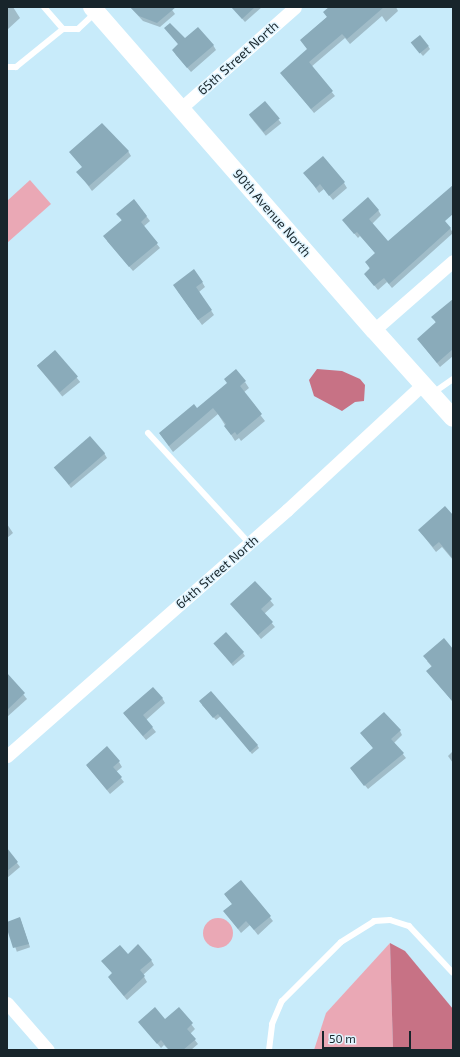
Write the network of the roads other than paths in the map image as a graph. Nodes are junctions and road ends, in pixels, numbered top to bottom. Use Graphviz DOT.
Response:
graph roads {
  1 [pos="44,7"];
  2 [pos="295,7"];
  3 [pos="94,9"];
  4 [pos="63,29"];
  5 [pos="7,67"];
  6 [pos="181,108"];
  7 [pos="453,261"];
  8 [pos="374,330"];
  9 [pos="453,379"];
  10 [pos="428,389"];
  11 [pos="453,418"];
  12 [pos="148,433"];
  13 [pos="249,543"];
  14 [pos="7,756"];
  15 [pos="453,973"];
  16 [pos="7,1004"];
  17 [pos="48,1050"];
  18 [pos="269,1050"];
  1 -- 4 [label="lane"];
  2 -- 6 [label="street, 65th Street North"];
  3 -- 4 [label="lane"];
  3 -- 6 [label="street, 90th Avenue North"];
  4 -- 5 [label="lane"];
  6 -- 8 [label="street, 90th Avenue North"];
  7 -- 8 [label="street"];
  8 -- 10 [label="street, 90th Avenue North"];
  9 -- 10 [label="lane"];
  10 -- 11 [label="street, 90th Avenue North"];
  10 -- 13 [label="street, 64th Street North"];
  12 -- 13 [label="lane"];
  13 -- 14 [label="street, 64th Street North"];
  15 -- 18 [label="lane"];
  16 -- 17 [label="street"];
}
